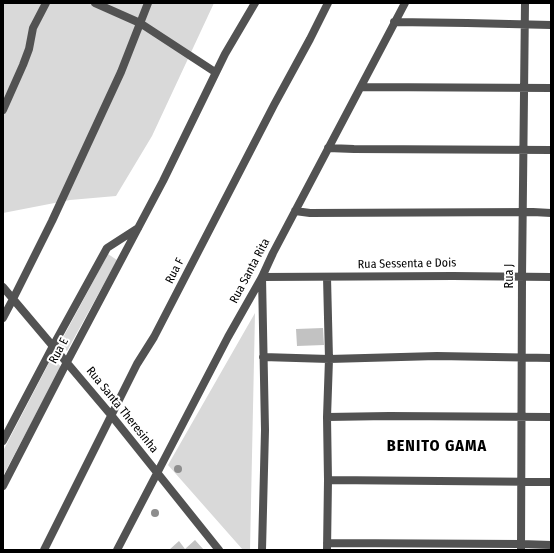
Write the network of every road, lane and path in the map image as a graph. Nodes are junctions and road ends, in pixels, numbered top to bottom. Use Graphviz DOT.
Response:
graph roads {
  1 [pos="46,3"];
  2 [pos="95,3"];
  3 [pos="148,3"];
  4 [pos="255,3"];
  5 [pos="328,3"];
  6 [pos="404,3"];
  7 [pos="525,3"];
  8 [pos="394,22"];
  9 [pos="140,23"];
  10 [pos="525,24"];
  11 [pos="551,25"];
  12 [pos="215,72"];
  13 [pos="361,87"];
  14 [pos="524,87"];
  15 [pos="551,88"];
  16 [pos="3,110"];
  17 [pos="328,148"];
  18 [pos="524,150"];
  19 [pos="551,150"];
  20 [pos="295,211"];
  21 [pos="522,212"];
  22 [pos="551,213"];
  23 [pos="139,228"];
  24 [pos="262,277"];
  25 [pos="327,277"];
  26 [pos="522,277"];
  27 [pos="551,277"];
  28 [pos="3,287"];
  29 [pos="13,299"];
  30 [pos="3,318"];
  31 [pos="53,346"];
  32 [pos="263,357"];
  33 [pos="521,357"];
  34 [pos="551,358"];
  35 [pos="329,359"];
  36 [pos="66,362"];
  37 [pos="112,416"];
  38 [pos="327,416"];
  39 [pos="521,417"];
  40 [pos="551,417"];
  41 [pos="3,441"];
  42 [pos="158,473"];
  43 [pos="328,480"];
  44 [pos="521,482"];
  45 [pos="551,482"];
  46 [pos="3,486"];
  47 [pos="551,545"];
  48 [pos="327,547"];
  49 [pos="521,547"];
  50 [pos="44,550"];
  51 [pos="117,550"];
  52 [pos="219,550"];
  53 [pos="262,550"];
  1 -- 16 [label="street"];
  2 -- 9 [label="street"];
  3 -- 9 [label="street"];
  4 -- 12 [label="street, Rua E"];
  5 -- 37 [label="street, Rua F"];
  6 -- 8 [label="street, Rua Santa Rita"];
  7 -- 10 [label="street, Rua J"];
  8 -- 10 [label="street"];
  8 -- 13 [label="street, Rua Santa Rita"];
  9 -- 12 [label="street"];
  9 -- 29 [label="street"];
  10 -- 11 [label="street"];
  10 -- 14 [label="street, Rua J"];
  12 -- 23 [label="street, Rua E"];
  13 -- 14 [label="street"];
  13 -- 17 [label="street, Rua Santa Rita"];
  14 -- 15 [label="street"];
  14 -- 18 [label="street, Rua J"];
  17 -- 18 [label="street"];
  17 -- 20 [label="street, Rua Santa Rita"];
  18 -- 19 [label="street"];
  18 -- 21 [label="street, Rua J"];
  20 -- 21 [label="street"];
  20 -- 24 [label="street, Rua Santa Rita"];
  21 -- 22 [label="street"];
  21 -- 26 [label="street, Rua J"];
  23 -- 31 [label="street, Rua E"];
  23 -- 36 [label="street, Rua E"];
  24 -- 25 [label="street, Rua Sessenta e Dois"];
  24 -- 32 [label="street"];
  24 -- 42 [label="street, Rua Santa Rita"];
  25 -- 26 [label="street, Rua Sessenta e Dois"];
  25 -- 35 [label="street"];
  26 -- 27 [label="street, Rua Sessenta e Dois"];
  26 -- 33 [label="street, Rua J"];
  28 -- 29 [label="street, Rua Santa Theresinha"];
  29 -- 30 [label="street"];
  29 -- 31 [label="street, Rua Santa Theresinha"];
  31 -- 36 [label="street, Rua Santa Theresinha"];
  31 -- 41 [label="street, Rua E"];
  32 -- 35 [label="street"];
  32 -- 53 [label="street"];
  33 -- 34 [label="street"];
  33 -- 35 [label="street"];
  33 -- 39 [label="street, Rua J"];
  35 -- 38 [label="street"];
  36 -- 37 [label="street, Rua Santa Theresinha"];
  36 -- 46 [label="street, Rua E"];
  37 -- 42 [label="street, Rua Santa Theresinha"];
  37 -- 50 [label="street, Rua F"];
  38 -- 39 [label="street"];
  38 -- 43 [label="street"];
  39 -- 40 [label="street"];
  39 -- 44 [label="street, Rua J"];
  42 -- 51 [label="street, Rua Santa Rita"];
  42 -- 52 [label="street, Rua Santa Theresinha"];
  43 -- 44 [label="street"];
  43 -- 48 [label="street"];
  44 -- 45 [label="street"];
  44 -- 49 [label="street, Rua J"];
  47 -- 49 [label="street"];
  48 -- 49 [label="street"];
}
